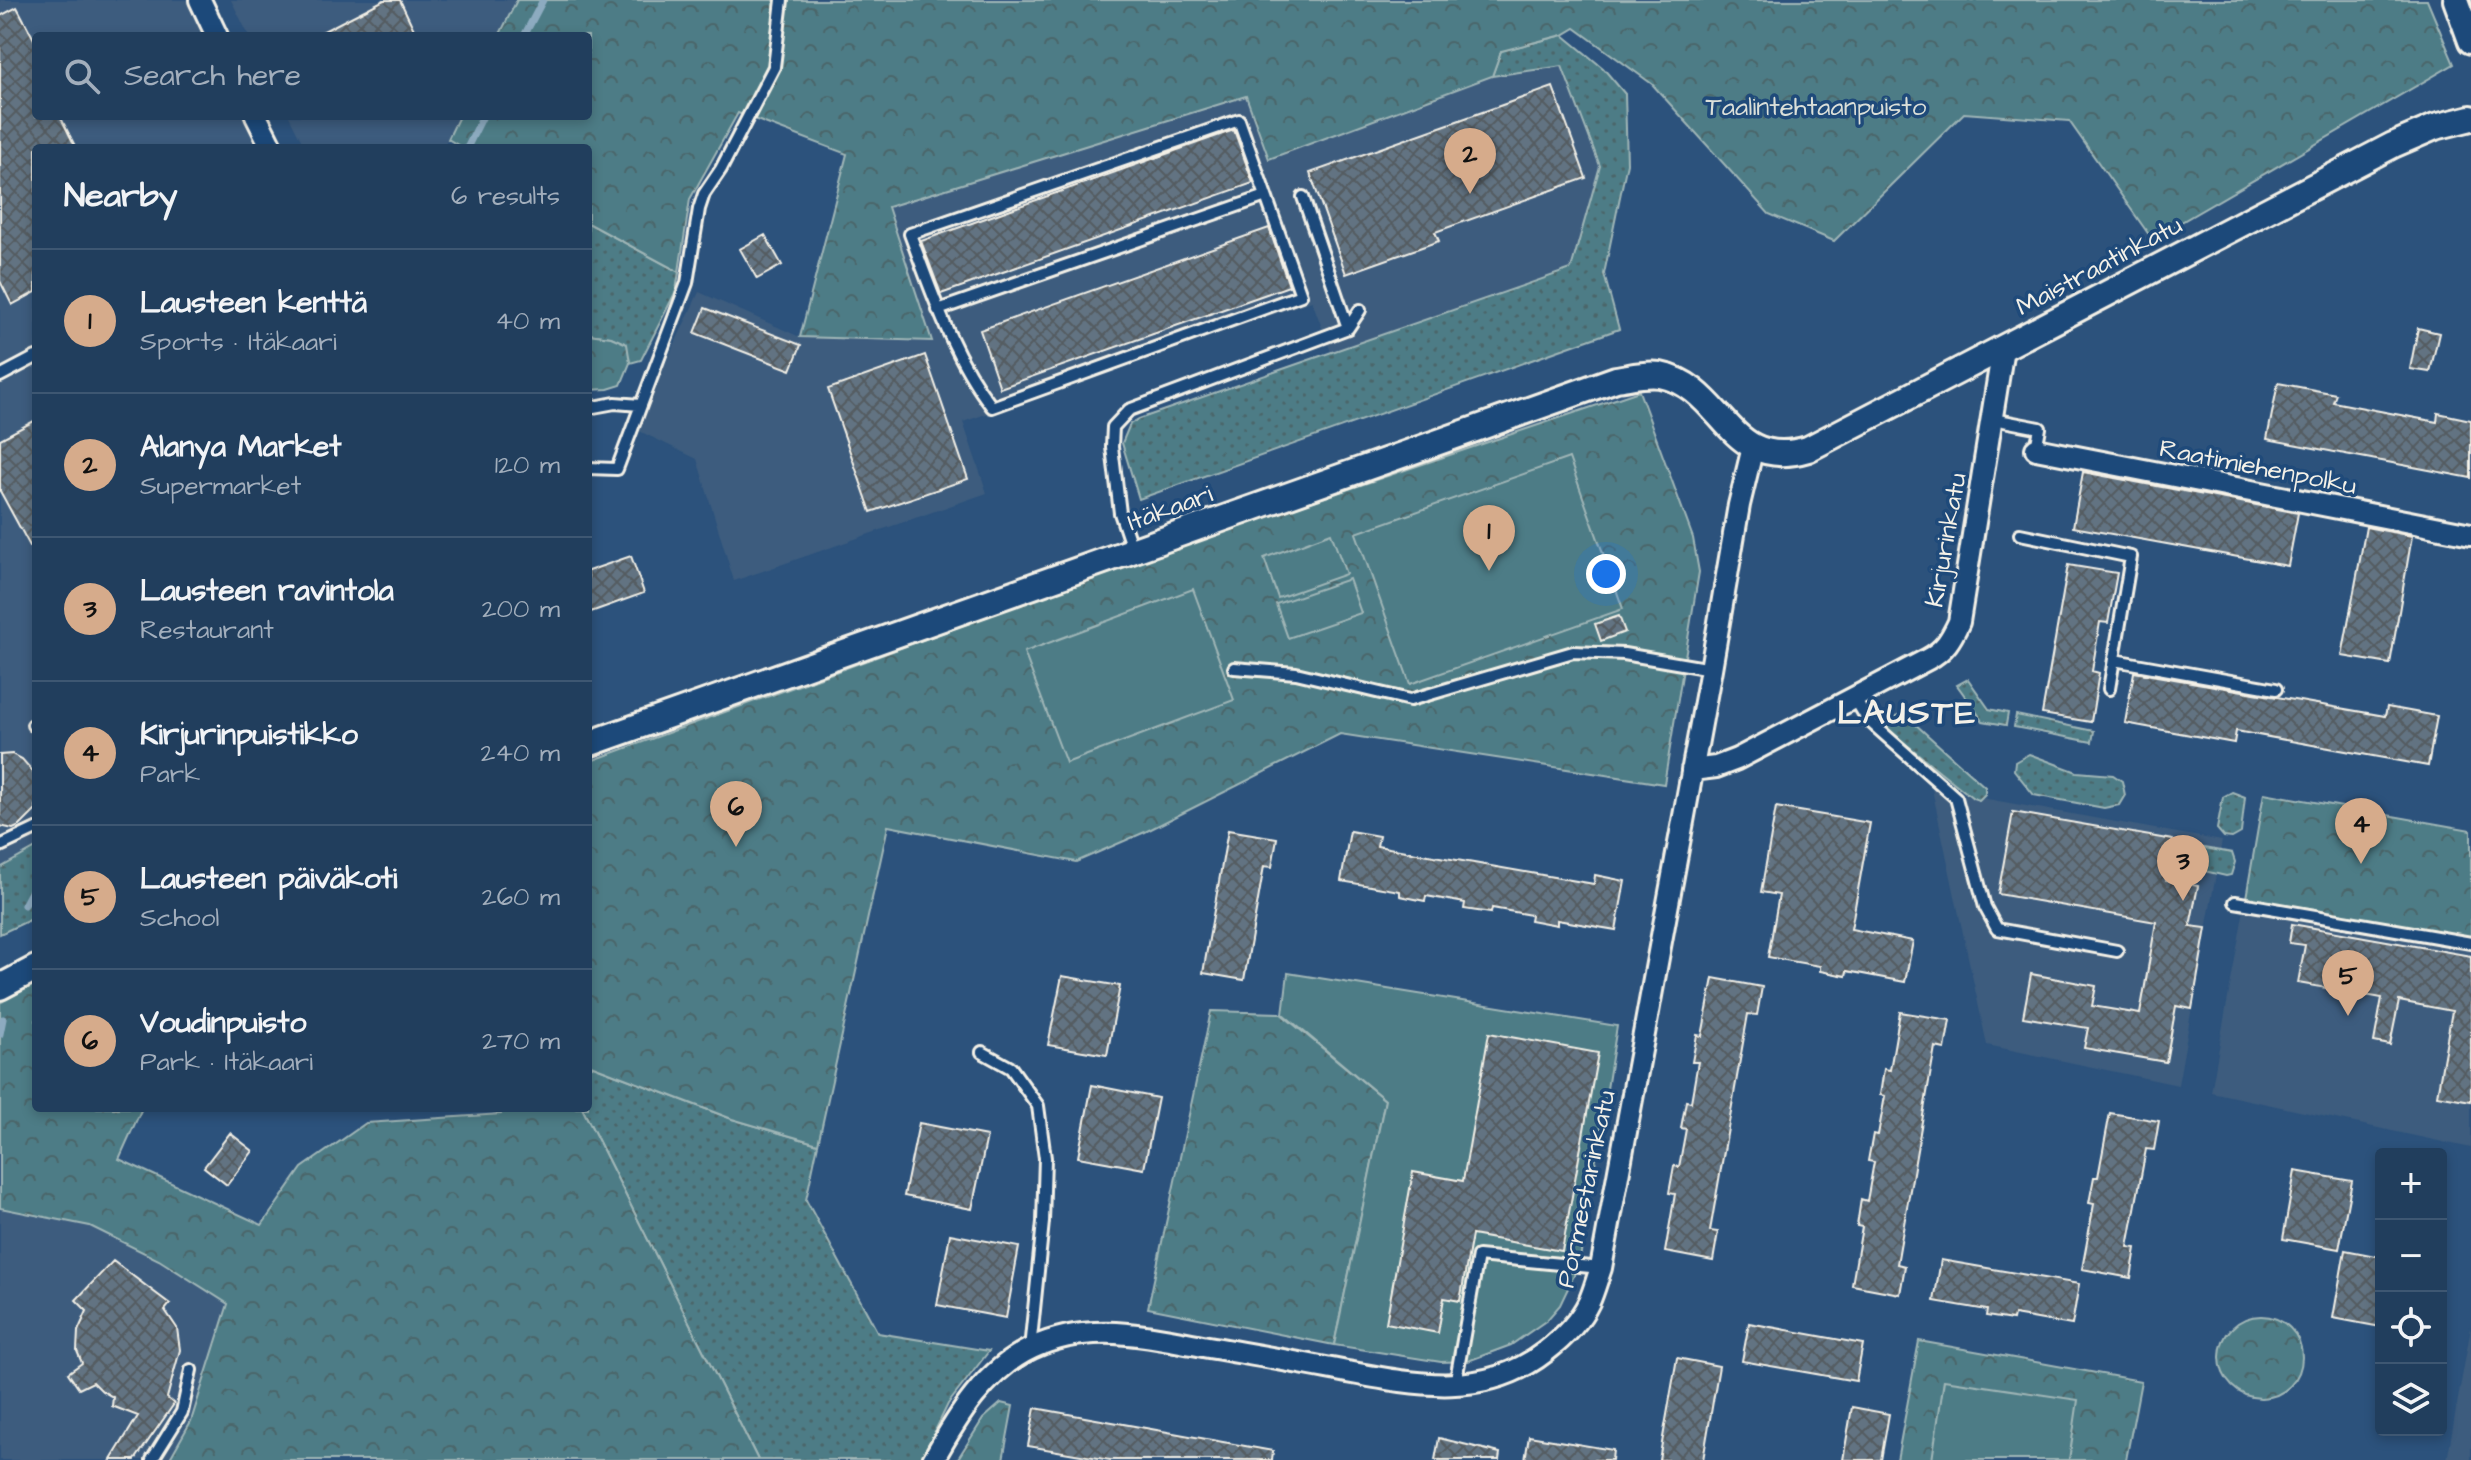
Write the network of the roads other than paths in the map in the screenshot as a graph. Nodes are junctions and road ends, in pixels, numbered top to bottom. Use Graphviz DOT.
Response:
graph roads {
  1 [pos="200,0"];
  2 [pos="782,0"];
  3 [pos="2456,0"];
  4 [pos="215,32"];
  5 [pos="2471,41"];
  6 [pos="2471,118"];
  7 [pos="258,120"];
  8 [pos="270,144"];
  9 [pos="1266,196"];
  10 [pos="1303,197"];
  11 [pos="938,310"];
  12 [pos="1360,310"];
  13 [pos="1348,328"];
  14 [pos="2003,348"];
  15 [pos="32,359"];
  16 [pos="0,376"];
  17 [pos="640,405"];
  18 [pos="592,407"];
  19 [pos="1993,419"];
  20 [pos="1753,447"];
  21 [pos="2036,449"];
  22 [pos="592,468"];
  23 [pos="2020,534"];
  24 [pos="2471,534"];
  25 [pos="1133,551"];
  26 [pos="2114,660"];
  27 [pos="1234,668"];
  28 [pos="1711,669"];
  29 [pos="2109,689"];
  30 [pos="2276,689"];
  31 [pos="1855,699"];
  32 [pos="592,743"];
  33 [pos="1692,770"];
  34 [pos="32,831"];
  35 [pos="0,846"];
  36 [pos="2235,902"];
  37 [pos="2471,943"];
  38 [pos="2117,951"];
  39 [pos="32,970"];
  40 [pos="0,987"];
  41 [pos="982,1052"];
  42 [pos="1601,1268"];
  43 [pos="1030,1349"];
  44 [pos="191,1370"];
  45 [pos="1455,1385"];
  46 [pos="152,1460"];
  47 [pos="933,1460"];
  1 -- 4 [label="street"];
  2 -- 17 [label="lane"];
  3 -- 5 [label="street"];
  6 -- 14 [label="street, Maistraatinkatu"];
  7 -- 8 [label="street"];
  9 -- 11 [label="lane"];
  9 -- 11 [label="lane"];
  9 -- 11 [label="lane"];
  10 -- 13 [label="lane"];
  12 -- 13 [label="lane"];
  13 -- 25 [label="lane"];
  14 -- 19 [label="street, Kirjurinkatu"];
  14 -- 20 [label="street, Maistraatinkatu"];
  15 -- 16 [label="lane"];
  17 -- 18 [label="lane"];
  17 -- 22 [label="lane"];
  19 -- 21 [label="lane"];
  19 -- 31 [label="street, Kirjurinkatu"];
  20 -- 25 [label="street, Itäkaari"];
  20 -- 28 [label="street, Pormestarinkatu"];
  21 -- 24 [label="street, Raatimiehenpolku"];
  23 -- 26 [label="lane"];
  25 -- 32 [label="street, Itäkaari"];
  26 -- 29 [label="lane"];
  26 -- 30 [label="lane"];
  27 -- 28 [label="lane"];
  28 -- 33 [label="street, Pormestarinkatu"];
  31 -- 33 [label="street, Kirjurinkatu"];
  31 -- 38 [label="lane"];
  33 -- 42 [label="street, Pormestarinkatu"];
  34 -- 35 [label="lane"];
  36 -- 37 [label="lane"];
  39 -- 40 [label="street"];
  41 -- 43 [label="lane"];
  42 -- 45 [label="street, Pormestarinkatu"];
  42 -- 45 [label="lane"];
  43 -- 45 [label="street, Pormestarinkatu"];
  43 -- 47 [label="street, Pormestarinkatu"];
  44 -- 46 [label="lane"];
}
